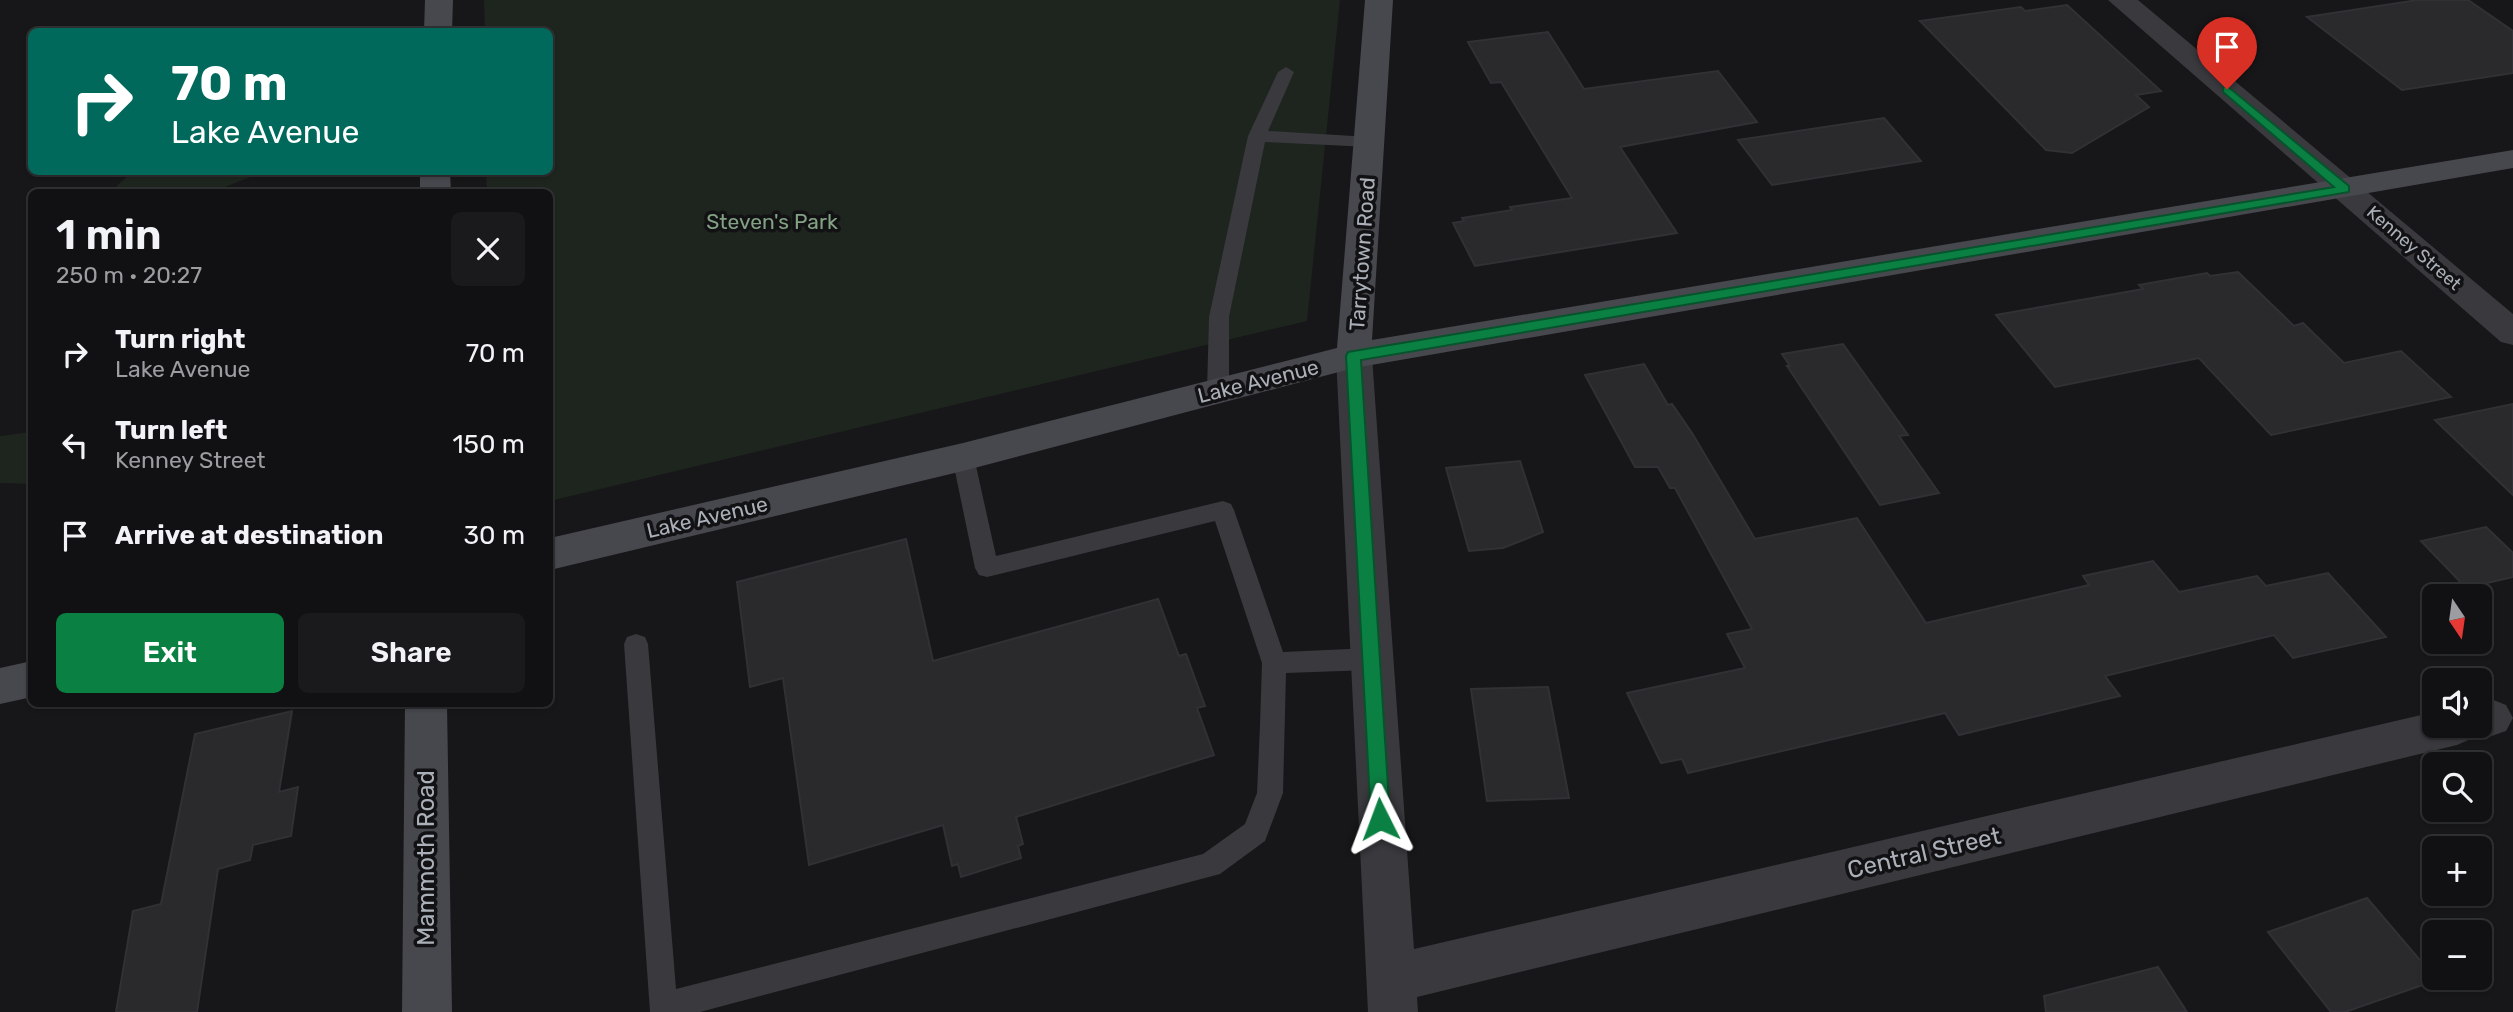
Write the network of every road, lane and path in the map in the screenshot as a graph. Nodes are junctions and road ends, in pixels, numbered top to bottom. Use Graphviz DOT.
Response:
graph roads {
  1 [pos="439,0"];
  2 [pos="1379,0"];
  3 [pos="2122,0"];
  4 [pos="439,28"];
  5 [pos="1286,72"];
  6 [pos="1257,136"];
  7 [pos="1370,142"];
  8 [pos="2513,159"];
  9 [pos="2344,189"];
  10 [pos="2513,333"];
  11 [pos="1354,356"];
  12 [pos="1219,391"];
  13 [pos="963,457"];
  14 [pos="553,553"];
  15 [pos="636,644"];
  16 [pos="1371,659"];
  17 [pos="1274,663"];
  18 [pos="28,680"];
  19 [pos="0,687"];
  20 [pos="426,707"];
  21 [pos="2422,736"];
  22 [pos="1391,995"];
  23 [pos="427,1012"];
  1 -- 4 [label="street"];
  2 -- 7 [label="street, Tarrytown Road"];
  3 -- 9 [label="street, Kenney Street"];
  5 -- 6 [label="lane"];
  6 -- 7 [label="lane"];
  6 -- 12 [label="lane"];
  7 -- 11 [label="street, Tarrytown Road"];
  8 -- 9 [label="street, Lake Avenue"];
  9 -- 10 [label="street, Kenney Street"];
  9 -- 11 [label="street, Lake Avenue"];
  11 -- 12 [label="street, Lake Avenue"];
  11 -- 16 [label="street, Tarrytown Road"];
  12 -- 13 [label="street, Lake Avenue"];
  13 -- 14 [label="street, Lake Avenue"];
  13 -- 17 [label="lane"];
  15 -- 17 [label="lane"];
  16 -- 17 [label="lane"];
  16 -- 22 [label="street, Tarrytown Road"];
  18 -- 19 [label="street"];
  20 -- 23 [label="street, Mammoth Road"];
  21 -- 22 [label="street, Central Street"];
}
